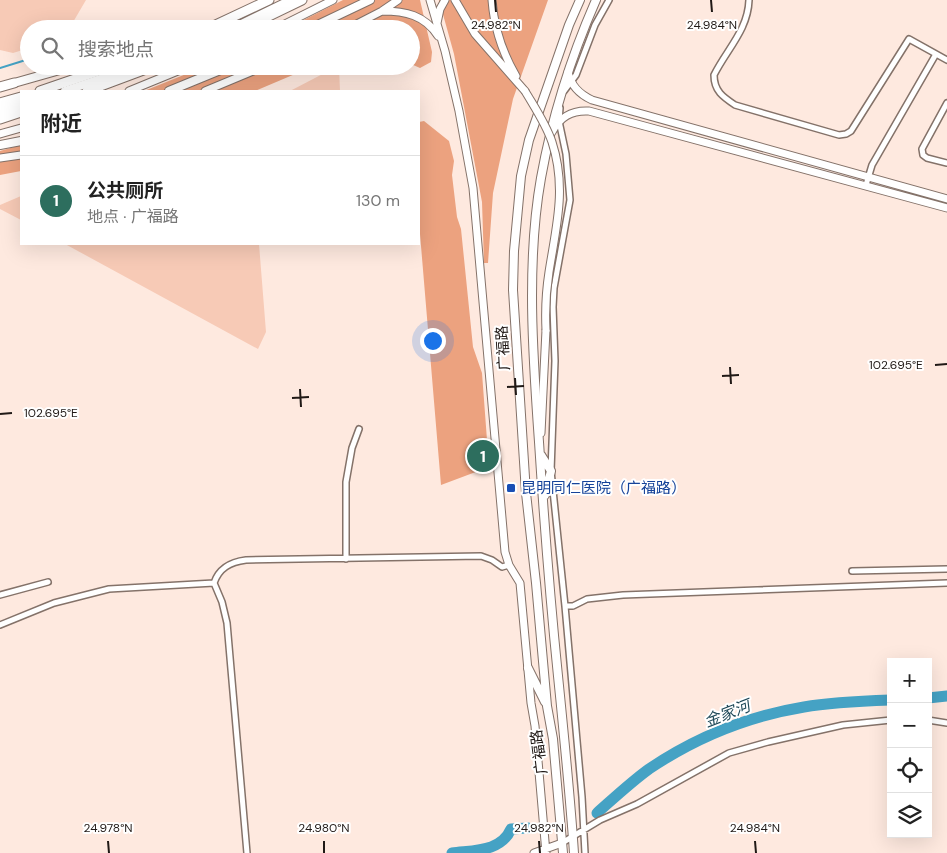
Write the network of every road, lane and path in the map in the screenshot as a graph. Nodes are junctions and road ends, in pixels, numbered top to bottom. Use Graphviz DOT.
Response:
graph roads {
  1 [pos="269,0"];
  2 [pos="291,0"];
  3 [pos="302,0"];
  4 [pos="333,0"];
  5 [pos="370,0"];
  6 [pos="398,0"];
  7 [pos="430,0"];
  8 [pos="445,0"];
  9 [pos="455,0"];
  10 [pos="492,0"];
  11 [pos="580,0"];
  12 [pos="596,0"];
  13 [pos="609,0"];
  14 [pos="749,0"];
  15 [pos="382,11"];
  16 [pos="226,20"];
  17 [pos="250,20"];
  18 [pos="261,20"];
  19 [pos="293,20"];
  20 [pos="328,20"];
  21 [pos="364,20"];
  22 [pos="437,24"];
  23 [pos="443,44"];
  24 [pos="936,54"];
  25 [pos="947,60"];
  26 [pos="568,72"];
  27 [pos="42,75"];
  28 [pos="87,75"];
  29 [pos="112,75"];
  30 [pos="130,75"];
  31 [pos="168,75"];
  32 [pos="208,75"];
  33 [pos="243,75"];
  34 [pos="570,82"];
  35 [pos="14,83"];
  36 [pos="0,87"];
  37 [pos="43,90"];
  38 [pos="68,90"];
  39 [pos="90,90"];
  40 [pos="131,90"];
  41 [pos="171,90"];
  42 [pos="207,90"];
  43 [pos="525,91"];
  44 [pos="560,96"];
  45 [pos="20,97"];
  46 [pos="947,102"];
  47 [pos="0,104"];
  48 [pos="20,104"];
  49 [pos="0,111"];
  50 [pos="20,112"];
  51 [pos="0,119"];
  52 [pos="559,122"];
  53 [pos="675,124"];
  54 [pos="20,128"];
  55 [pos="0,134"];
  56 [pos="672,134"];
  57 [pos="550,137"];
  58 [pos="20,141"];
  59 [pos="0,145"];
  60 [pos="20,155"];
  61 [pos="0,158"];
  62 [pos="818,163"];
  63 [pos="947,163"];
  64 [pos="816,172"];
  65 [pos="868,176"];
  66 [pos="866,185"];
  67 [pos="947,199"];
  68 [pos="947,208"];
  69 [pos="359,429"];
  70 [pos="540,453"];
  71 [pos="551,471"];
  72 [pos="543,501"];
  73 [pos="346,559"];
  74 [pos="509,565"];
  75 [pos="947,569"];
  76 [pos="852,571"];
  77 [pos="48,582"];
  78 [pos="214,583"];
  79 [pos="947,583"];
  80 [pos="0,595"];
  81 [pos="565,606"];
  82 [pos="0,624"];
  83 [pos="528,668"];
  84 [pos="547,706"];
  85 [pos="887,720"];
  86 [pos="932,721"];
  87 [pos="947,723"];
  88 [pos="584,830"];
  89 [pos="573,837"];
  90 [pos="562,843"];
  91 [pos="547,852"];
  92 [pos="247,853"];
  93 [pos="534,853"];
  94 [pos="562,853"];
  95 [pos="574,853"];
  96 [pos="585,853"];
  1 -- 16 [label="highway"];
  2 -- 17 [label="main road"];
  3 -- 18 [label="highway"];
  4 -- 19 [label="main road"];
  5 -- 20 [label="main road"];
  6 -- 15 [label="main road"];
  7 -- 22 [label="main road"];
  8 -- 22 [label="main road"];
  9 -- 43 [label="main road"];
  10 -- 43 [label="main road"];
  11 -- 84 [label="main road, 广福路"];
  12 -- 26 [label="main road, 广福路"];
  13 -- 34 [label="street"];
  14 -- 24 [label="street"];
  15 -- 21 [label="main road"];
  15 -- 23 [label="main road"];
  22 -- 23 [label="main road"];
  23 -- 74 [label="main road"];
  24 -- 25 [label="street"];
  24 -- 65 [label="street"];
  26 -- 34 [label="main road"];
  26 -- 44 [label="main road, 广福路"];
  27 -- 35 [label="main road"];
  28 -- 37 [label="highway"];
  29 -- 38 [label="main road"];
  30 -- 39 [label="highway"];
  31 -- 40 [label="main road"];
  32 -- 41 [label="main road"];
  33 -- 42 [label="main road"];
  34 -- 44 [label="street"];
  34 -- 53 [label="main road"];
  35 -- 36 [label="highway"];
  43 -- 70 [label="main road, bridge"];
  44 -- 52 [label="street"];
  44 -- 57 [label="main road, 广福路"];
  45 -- 47 [label="highway"];
  46 -- 63 [label="street"];
  48 -- 49 [label="main road"];
  50 -- 51 [label="highway"];
  52 -- 56 [label="main road"];
  52 -- 57 [label="main road"];
  52 -- 71 [label="street"];
  53 -- 56 [label="main road"];
  53 -- 62 [label="main road"];
  54 -- 55 [label="main road"];
  56 -- 64 [label="main road"];
  57 -- 70 [label="main road, 广福路"];
  58 -- 59 [label="main road"];
  60 -- 61 [label="main road"];
  62 -- 64 [label="main road"];
  62 -- 65 [label="main road"];
  64 -- 66 [label="main road"];
  65 -- 66 [label="street"];
  65 -- 67 [label="main road"];
  66 -- 68 [label="main road"];
  69 -- 73 [label="street"];
  70 -- 71 [label="main road"];
  70 -- 72 [label="main road, 广福路"];
  71 -- 72 [label="main road"];
  71 -- 81 [label="street"];
  72 -- 89 [label="main road, 广福路"];
  73 -- 74 [label="street"];
  73 -- 78 [label="street"];
  74 -- 83 [label="main road"];
  75 -- 76 [label="street"];
  77 -- 80 [label="street"];
  78 -- 82 [label="street"];
  78 -- 92 [label="street"];
  79 -- 81 [label="street"];
  81 -- 88 [label="street"];
  83 -- 84 [label="main road"];
  83 -- 91 [label="main road"];
  84 -- 90 [label="main road, 广福路"];
  85 -- 88 [label="street"];
  86 -- 87 [label="street"];
  88 -- 89 [label="street"];
  88 -- 96 [label="street"];
  89 -- 90 [label="street"];
  89 -- 95 [label="main road, 广福路"];
  90 -- 91 [label="main road"];
  90 -- 94 [label="main road, 广福路"];
  91 -- 93 [label="main road"];
}
